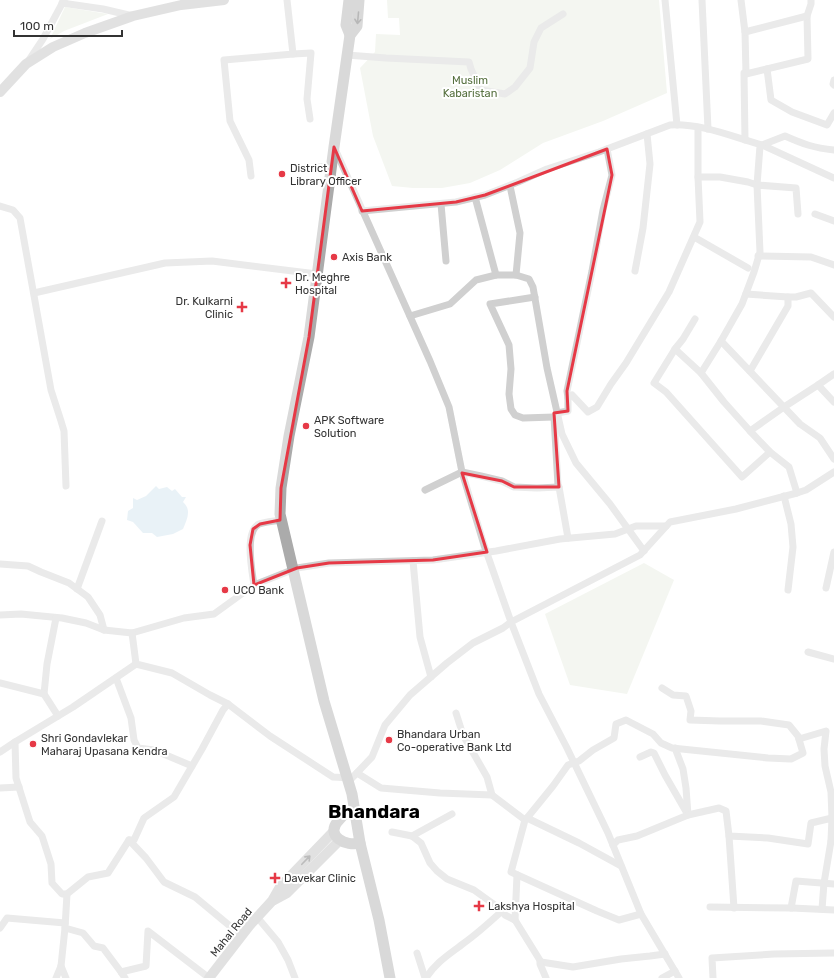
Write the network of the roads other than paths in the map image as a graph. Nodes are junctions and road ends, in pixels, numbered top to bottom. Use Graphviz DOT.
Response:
graph roads {
  1 [pos="224,0"];
  2 [pos="287,0"];
  3 [pos="349,0"];
  4 [pos="359,0"];
  5 [pos="665,0"];
  6 [pos="702,0"];
  7 [pos="741,0"];
  8 [pos="812,0"];
  9 [pos="208,1"];
  10 [pos="63,2"];
  11 [pos="88,3"];
  12 [pos="563,14"];
  13 [pos="133,16"];
  14 [pos="807,16"];
  15 [pos="744,32"];
  16 [pos="350,35"];
  17 [pos="292,54"];
  18 [pos="347,54"];
  19 [pos="26,64"];
  20 [pos="767,69"];
  21 [pos="746,74"];
  22 [pos="834,80"];
  23 [pos="834,85"];
  24 [pos="2,87"];
  25 [pos="834,113"];
  26 [pos="310,119"];
  27 [pos="677,125"];
  28 [pos="698,128"];
  29 [pos="708,129"];
  30 [pos="647,134"];
  31 [pos="745,140"];
  32 [pos="762,145"];
  33 [pos="334,147"];
  34 [pos="607,149"];
  35 [pos="834,150"];
  36 [pos="331,166"];
  37 [pos="295,169"];
  38 [pos="251,176"];
  39 [pos="698,178"];
  40 [pos="834,178"];
  41 [pos="757,185"];
  42 [pos="510,186"];
  43 [pos="475,197"];
  44 [pos="441,204"];
  45 [pos="0,206"];
  46 [pos="362,211"];
  47 [pos="798,214"];
  48 [pos="815,214"];
  49 [pos="834,221"];
  50 [pos="694,237"];
  51 [pos="758,256"];
  52 [pos="446,261"];
  53 [pos="834,265"];
  54 [pos="748,268"];
  55 [pos="635,271"];
  56 [pos="317,274"];
  57 [pos="496,275"];
  58 [pos="516,275"];
  59 [pos="34,293"];
  60 [pos="746,294"];
  61 [pos="534,297"];
  62 [pos="788,297"];
  63 [pos="410,316"];
  64 [pos="834,317"];
  65 [pos="695,319"];
  66 [pos="721,341"];
  67 [pos="675,349"];
  68 [pos="750,371"];
  69 [pos="701,373"];
  70 [pos="834,374"];
  71 [pos="818,385"];
  72 [pos="568,398"];
  73 [pos="834,402"];
  74 [pos="784,407"];
  75 [pos="555,415"];
  76 [pos="750,431"];
  77 [pos="770,452"];
  78 [pos="834,459"];
  79 [pos="462,472"];
  80 [pos="834,472"];
  81 [pos="66,486"];
  82 [pos="559,487"];
  83 [pos="425,490"];
  84 [pos="797,493"];
  85 [pos="784,496"];
  86 [pos="281,520"];
  87 [pos="102,521"];
  88 [pos="666,526"];
  89 [pos="629,529"];
  90 [pos="568,538"];
  91 [pos="644,551"];
  92 [pos="487,552"];
  93 [pos="834,552"];
  94 [pos="413,561"];
  95 [pos="0,564"];
  96 [pos="293,570"];
  97 [pos="254,585"];
  98 [pos="826,588"];
  99 [pos="77,589"];
  100 [pos="788,590"];
  101 [pos="0,615"];
  102 [pos="56,618"];
  103 [pos="511,622"];
  104 [pos="104,630"];
  105 [pos="132,633"];
  106 [pos="808,652"];
  107 [pos="834,659"];
  108 [pos="136,664"];
  109 [pos="431,677"];
  110 [pos="116,678"];
  111 [pos="0,683"];
  112 [pos="662,688"];
  113 [pos="44,694"];
  114 [pos="228,704"];
  115 [pos="456,713"];
  116 [pos="58,716"];
  117 [pos="799,739"];
  118 [pos="15,742"];
  119 [pos="675,748"];
  120 [pos="0,752"];
  121 [pos="640,757"];
  122 [pos="574,763"];
  123 [pos="192,766"];
  124 [pos="352,776"];
  125 [pos="19,787"];
  126 [pos="0,788"];
  127 [pos="492,795"];
  128 [pos="355,812"];
  129 [pos="452,814"];
  130 [pos="688,815"];
  131 [pos="832,818"];
  132 [pos="526,819"];
  133 [pos="392,832"];
  134 [pos="337,835"];
  135 [pos="412,836"];
  136 [pos="729,836"];
  137 [pos="130,840"];
  138 [pos="833,841"];
  139 [pos="360,843"];
  140 [pos="613,845"];
  141 [pos="622,866"];
  142 [pos="517,875"];
  143 [pos="824,883"];
  144 [pos="834,884"];
  145 [pos="67,894"];
  146 [pos="710,907"];
  147 [pos="734,908"];
  148 [pos="791,908"];
  149 [pos="822,909"];
  150 [pos="834,910"];
  151 [pos="502,911"];
  152 [pos="641,914"];
  153 [pos="258,917"];
  154 [pos="516,920"];
  155 [pos="65,926"];
  156 [pos="0,928"];
  157 [pos="242,936"];
  158 [pos="417,953"];
  159 [pos="834,953"];
  160 [pos="665,954"];
  161 [pos="540,961"];
  162 [pos="62,966"];
  163 [pos="675,971"];
  164 [pos="123,975"];
  165 [pos="56,978"];
  166 [pos="66,978"];
  167 [pos="209,978"];
  168 [pos="295,978"];
  169 [pos="390,978"];
  170 [pos="425,978"];
  171 [pos="546,978"];
  172 [pos="662,978"];
  173 [pos="679,978"];
  174 [pos="713,978"];
  1 -- 9 [label="street"];
  2 -- 17 [label="street"];
  3 -- 16 [label="main road"];
  4 -- 16 [label="main road, one-way"];
  5 -- 27 [label="street"];
  6 -- 29 [label="street"];
  7 -- 15 [label="street"];
  8 -- 14 [label="street"];
  9 -- 13 [label="street"];
  10 -- 11 [label="street"];
  10 -- 19 [label="street"];
  11 -- 13 [label="street"];
  12 -- 18 [label="street"];
  13 -- 19 [label="street"];
  14 -- 15 [label="street"];
  14 -- 20 [label="street"];
  15 -- 21 [label="street"];
  16 -- 18 [label="main road"];
  17 -- 26 [label="street"];
  17 -- 38 [label="street"];
  18 -- 33 [label="main road"];
  19 -- 24 [label="street"];
  20 -- 21 [label="street"];
  20 -- 25 [label="street"];
  21 -- 31 [label="street"];
  22 -- 23 [label="street"];
  27 -- 28 [label="street"];
  27 -- 30 [label="street"];
  28 -- 29 [label="street"];
  28 -- 39 [label="street"];
  29 -- 31 [label="street"];
  30 -- 34 [label="street"];
  30 -- 55 [label="street"];
  31 -- 32 [label="street"];
  32 -- 35 [label="street"];
  32 -- 40 [label="street"];
  32 -- 41 [label="street"];
  33 -- 36 [label="main road"];
  33 -- 46 [label="street"];
  34 -- 42 [label="street"];
  34 -- 72 [label="street"];
  36 -- 37 [label="street"];
  36 -- 56 [label="main road"];
  39 -- 41 [label="street"];
  39 -- 50 [label="street"];
  41 -- 47 [label="street"];
  41 -- 51 [label="street"];
  42 -- 43 [label="street"];
  42 -- 58 [label="street"];
  43 -- 44 [label="street"];
  43 -- 57 [label="street"];
  44 -- 46 [label="street"];
  44 -- 52 [label="street"];
  45 -- 59 [label="street"];
  46 -- 63 [label="street"];
  48 -- 49 [label="street"];
  50 -- 54 [label="street"];
  50 -- 72 [label="street"];
  51 -- 53 [label="street"];
  51 -- 60 [label="street"];
  56 -- 59 [label="street"];
  56 -- 86 [label="main road"];
  57 -- 58 [label="street"];
  57 -- 63 [label="street"];
  58 -- 61 [label="street"];
  59 -- 81 [label="street"];
  60 -- 62 [label="street"];
  60 -- 66 [label="street"];
  61 -- 75 [label="street"];
  61 -- 75 [label="street"];
  62 -- 64 [label="street"];
  62 -- 68 [label="street"];
  63 -- 79 [label="street"];
  65 -- 67 [label="street"];
  66 -- 68 [label="street"];
  66 -- 69 [label="street"];
  67 -- 69 [label="street"];
  67 -- 77 [label="street"];
  68 -- 74 [label="street"];
  69 -- 76 [label="street"];
  70 -- 71 [label="street"];
  71 -- 73 [label="street"];
  71 -- 74 [label="street"];
  72 -- 75 [label="street"];
  74 -- 76 [label="street"];
  74 -- 78 [label="street"];
  75 -- 82 [label="street"];
  75 -- 89 [label="street"];
  76 -- 77 [label="street"];
  77 -- 84 [label="street"];
  79 -- 82 [label="street"];
  79 -- 83 [label="street"];
  79 -- 92 [label="street"];
  80 -- 84 [label="street"];
  82 -- 90 [label="street"];
  84 -- 85 [label="street"];
  85 -- 88 [label="street"];
  85 -- 100 [label="street"];
  86 -- 96 [label="main road"];
  86 -- 97 [label="street"];
  87 -- 99 [label="street"];
  88 -- 89 [label="street"];
  88 -- 91 [label="street"];
  89 -- 90 [label="street"];
  89 -- 91 [label="street"];
  90 -- 92 [label="street"];
  91 -- 103 [label="street"];
  92 -- 94 [label="street"];
  92 -- 103 [label="street"];
  93 -- 98 [label="street"];
  94 -- 96 [label="street"];
  94 -- 109 [label="street"];
  95 -- 99 [label="street"];
  96 -- 97 [label="street"];
  96 -- 124 [label="main road"];
  97 -- 105 [label="street"];
  99 -- 104 [label="street"];
  101 -- 102 [label="street"];
  102 -- 104 [label="street"];
  102 -- 113 [label="street"];
  103 -- 109 [label="street"];
  103 -- 122 [label="street"];
  104 -- 105 [label="street"];
  105 -- 108 [label="street"];
  106 -- 107 [label="street"];
  108 -- 110 [label="street"];
  108 -- 114 [label="street"];
  109 -- 124 [label="street"];
  110 -- 116 [label="street"];
  110 -- 123 [label="street"];
  111 -- 113 [label="street"];
  112 -- 117 [label="street"];
  113 -- 116 [label="street"];
  114 -- 123 [label="street"];
  114 -- 124 [label="street"];
  115 -- 127 [label="street"];
  116 -- 118 [label="street"];
  117 -- 119 [label="street"];
  117 -- 131 [label="street"];
  118 -- 120 [label="street"];
  118 -- 125 [label="street"];
  119 -- 122 [label="street"];
  119 -- 130 [label="street"];
  121 -- 130 [label="street"];
  122 -- 132 [label="street"];
  122 -- 140 [label="street"];
  123 -- 137 [label="street"];
  124 -- 127 [label="street"];
  124 -- 128 [label="main road"];
  125 -- 126 [label="street"];
  125 -- 145 [label="street"];
  127 -- 132 [label="street"];
  128 -- 134 [label="main road"];
  128 -- 139 [label="main road"];
  129 -- 135 [label="street"];
  130 -- 136 [label="street"];
  130 -- 140 [label="street"];
  131 -- 136 [label="street"];
  131 -- 138 [label="street"];
  132 -- 141 [label="street"];
  132 -- 142 [label="street"];
  133 -- 135 [label="street"];
  134 -- 139 [label="main road"];
  134 -- 153 [label="street, Mahal Road"];
  135 -- 151 [label="street"];
  136 -- 147 [label="street"];
  137 -- 145 [label="street"];
  137 -- 157 [label="street"];
  138 -- 143 [label="street"];
  139 -- 169 [label="main road"];
  140 -- 141 [label="street"];
  141 -- 152 [label="street"];
  142 -- 152 [label="street"];
  142 -- 154 [label="street"];
  143 -- 144 [label="street"];
  143 -- 148 [label="street"];
  143 -- 149 [label="street"];
  145 -- 155 [label="street"];
  146 -- 147 [label="street"];
  147 -- 148 [label="street"];
  148 -- 149 [label="street"];
  149 -- 150 [label="street"];
  151 -- 154 [label="street"];
  151 -- 170 [label="street"];
  152 -- 160 [label="street"];
  153 -- 157 [label="street, Mahal Road"];
  153 -- 168 [label="street"];
  154 -- 161 [label="street"];
  155 -- 156 [label="street"];
  155 -- 162 [label="street"];
  155 -- 164 [label="street"];
  157 -- 167 [label="street, Mahal Road"];
  158 -- 170 [label="street"];
  159 -- 174 [label="street"];
  160 -- 161 [label="street"];
  160 -- 163 [label="street"];
  161 -- 171 [label="street"];
  162 -- 165 [label="street"];
  162 -- 166 [label="street"];
  163 -- 172 [label="street"];
  163 -- 173 [label="street"];
  164 -- 167 [label="street"];
}
